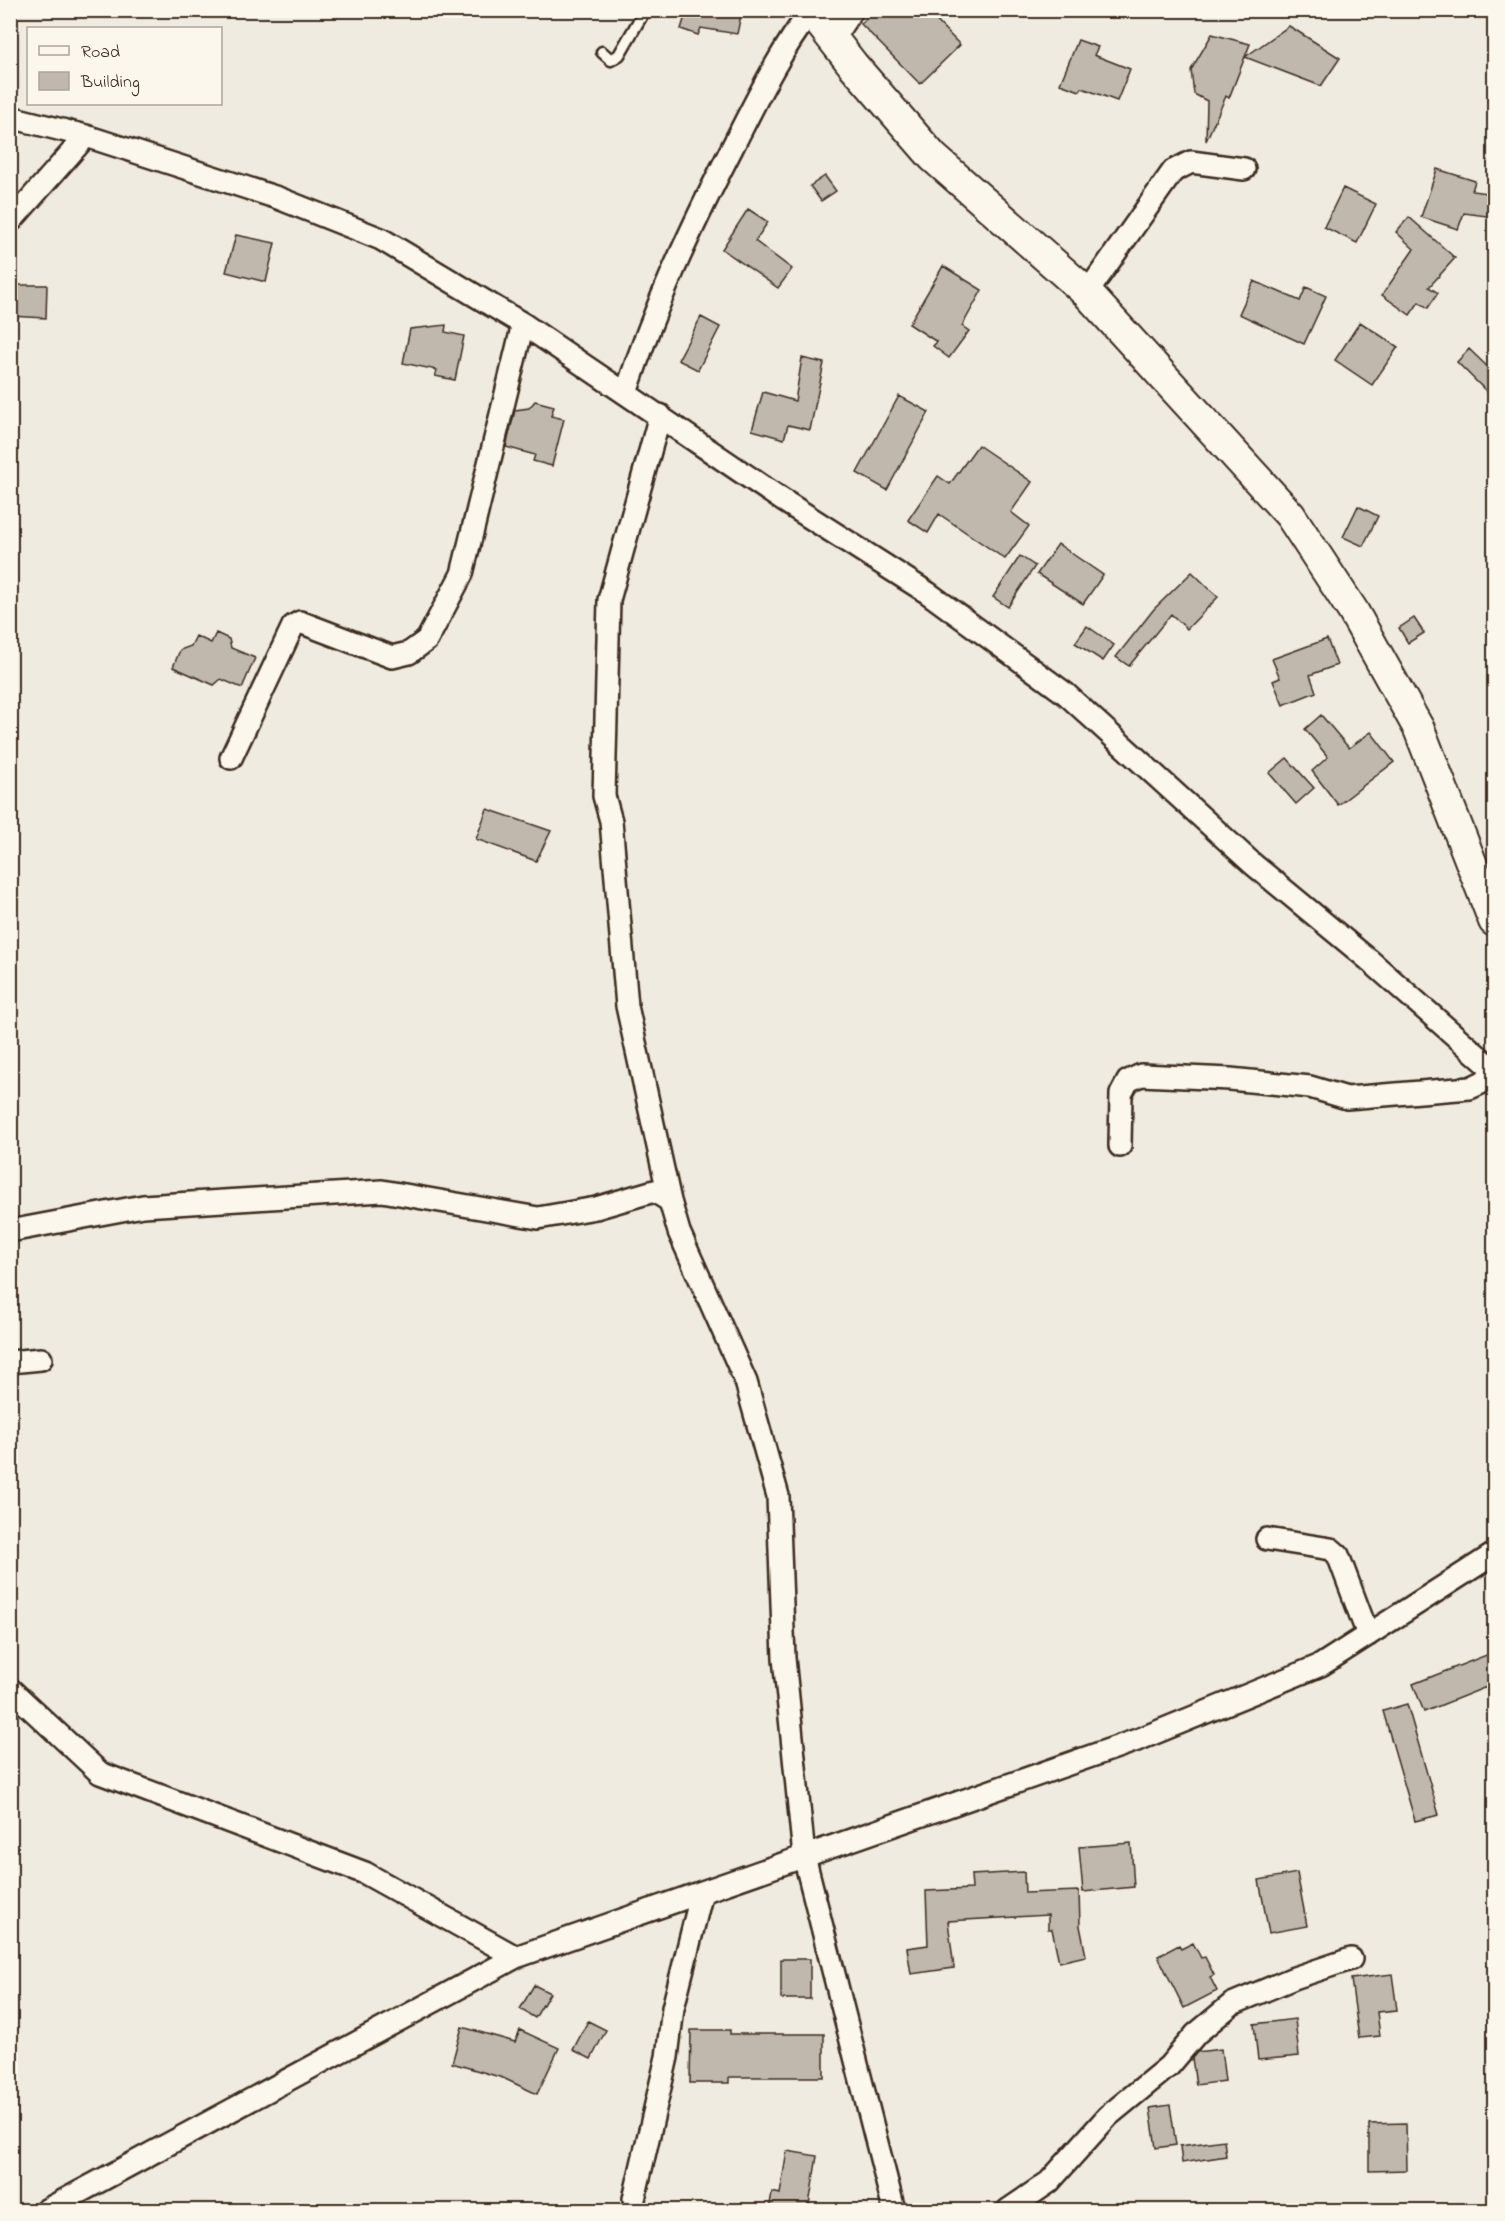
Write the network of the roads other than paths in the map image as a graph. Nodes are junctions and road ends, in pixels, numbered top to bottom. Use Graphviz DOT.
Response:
graph roads {
  1 [pos="645,10"];
  2 [pos="852,10"];
  3 [pos="811,11"];
  4 [pos="833,38"];
  5 [pos="602,52"];
  6 [pos="10,117"];
  7 [pos="86,136"];
  8 [pos="1244,169"];
  9 [pos="10,222"];
  10 [pos="1087,293"];
  11 [pos="523,324"];
  12 [pos="626,393"];
  13 [pos="660,415"];
  14 [pos="231,758"];
  15 [pos="1494,921"];
  16 [pos="1494,1071"];
  17 [pos="1120,1146"];
  18 [pos="670,1201"];
  19 [pos="10,1231"];
  20 [pos="41,1359"];
  21 [pos="10,1362"];
  22 [pos="1267,1539"];
  23 [pos="1494,1554"];
  24 [pos="1368,1635"];
  25 [pos="10,1689"];
  26 [pos="804,1856"];
  27 [pos="702,1892"];
  28 [pos="516,1957"];
  29 [pos="1351,1959"];
  30 [pos="634,2199"];
  31 [pos="46,2211"];
  32 [pos="894,2211"];
  33 [pos="1008,2211"];
  1 -- 5 [label="lane"];
  2 -- 4 [label="street"];
  3 -- 4 [label="street"];
  3 -- 12 [label="street"];
  4 -- 10 [label="street"];
  6 -- 7 [label="street"];
  7 -- 9 [label="street"];
  7 -- 11 [label="street"];
  8 -- 10 [label="street"];
  10 -- 15 [label="street"];
  11 -- 12 [label="street"];
  11 -- 14 [label="street"];
  12 -- 13 [label="street"];
  13 -- 16 [label="street"];
  13 -- 18 [label="street"];
  16 -- 17 [label="street"];
  18 -- 19 [label="street"];
  18 -- 26 [label="street"];
  20 -- 21 [label="street"];
  22 -- 24 [label="street"];
  23 -- 24 [label="street"];
  24 -- 26 [label="street"];
  25 -- 28 [label="street"];
  26 -- 27 [label="street"];
  26 -- 32 [label="street"];
  27 -- 28 [label="street"];
  27 -- 30 [label="street"];
  28 -- 31 [label="street"];
  29 -- 33 [label="street"];
}
